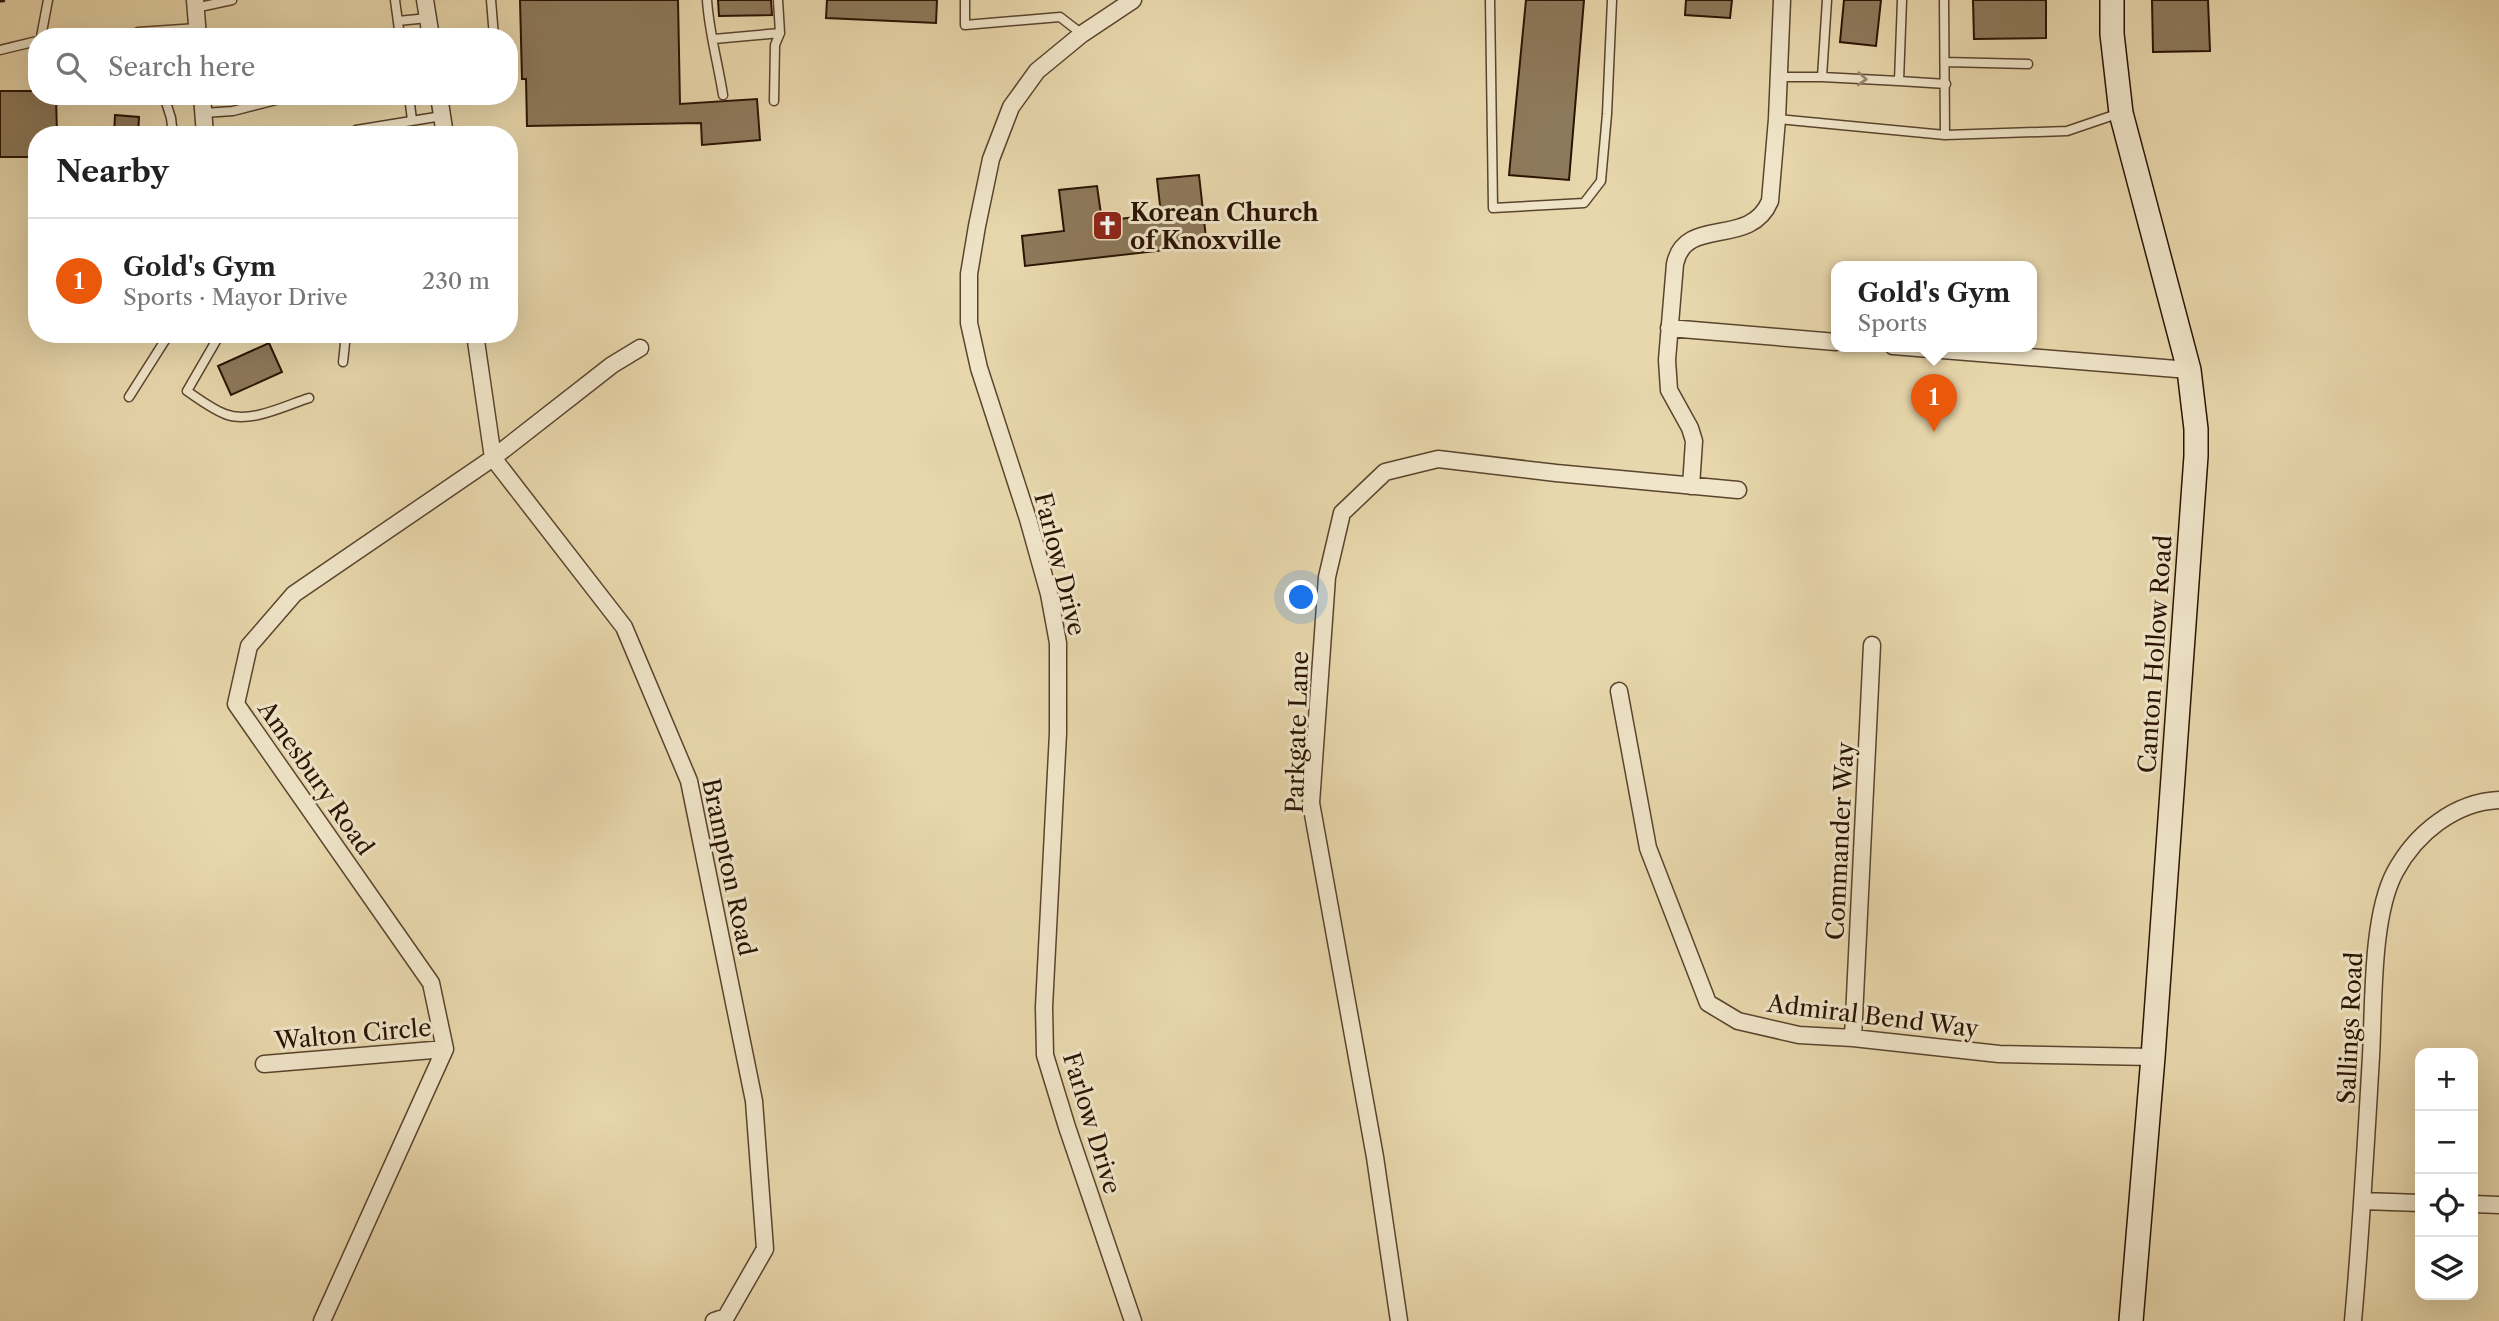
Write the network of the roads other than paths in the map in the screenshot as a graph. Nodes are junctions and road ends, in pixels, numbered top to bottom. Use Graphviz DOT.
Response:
graph roads {
  1 [pos="48,0"];
  2 [pos="232,0"];
  3 [pos="395,0"];
  4 [pos="425,0"];
  5 [pos="491,0"];
  6 [pos="707,0"];
  7 [pos="778,0"];
  8 [pos="965,0"];
  9 [pos="1133,0"];
  10 [pos="1490,0"];
  11 [pos="1612,0"];
  12 [pos="1782,0"];
  13 [pos="1827,0"];
  14 [pos="1902,0"];
  15 [pos="1944,0"];
  16 [pos="2112,0"];
  17 [pos="195,4"];
  18 [pos="428,18"];
  19 [pos="398,22"];
  20 [pos="43,28"];
  21 [pos="197,28"];
  22 [pos="399,28"];
  23 [pos="429,28"];
  24 [pos="493,28"];
  25 [pos="780,33"];
  26 [pos="1082,34"];
  27 [pos="714,39"];
  28 [pos="28,43"];
  29 [pos="0,50"];
  30 [pos="1945,62"];
  31 [pos="2028,64"];
  32 [pos="1779,77"];
  33 [pos="1822,77"];
  34 [pos="1899,81"];
  35 [pos="1946,84"];
  36 [pos="723,95"];
  37 [pos="774,101"];
  38 [pos="166,105"];
  39 [pos="203,105"];
  40 [pos="257,105"];
  41 [pos="410,105"];
  42 [pos="440,105"];
  43 [pos="2121,113"];
  44 [pos="442,116"];
  45 [pos="1777,119"];
  46 [pos="412,120"];
  47 [pos="172,126"];
  48 [pos="204,126"];
  49 [pos="378,126"];
  50 [pos="444,126"];
  51 [pos="1945,135"];
  52 [pos="1669,328"];
  53 [pos="1831,342"];
  54 [pos="163,343"];
  55 [pos="215,343"];
  56 [pos="345,343"];
  57 [pos="476,343"];
  58 [pos="640,348"];
  59 [pos="1967,352"];
  60 [pos="343,362"];
  61 [pos="2189,370"];
  62 [pos="129,397"];
  63 [pos="309,398"];
  64 [pos="493,458"];
  65 [pos="1691,486"];
  66 [pos="1738,490"];
  67 [pos="1872,645"];
  68 [pos="1619,691"];
  69 [pos="2499,800"];
  70 [pos="1853,1038"];
  71 [pos="445,1049"];
  72 [pos="2153,1057"];
  73 [pos="264,1064"];
  74 [pos="2363,1201"];
  75 [pos="2415,1203"];
  76 [pos="2478,1204"];
  77 [pos="2499,1205"];
  78 [pos="325,1320"];
  79 [pos="714,1321"];
  80 [pos="1133,1321"];
  81 [pos="1399,1321"];
  82 [pos="2131,1321"];
  83 [pos="2353,1321"];
  1 -- 20 [label="lane"];
  2 -- 17 [label="lane"];
  3 -- 19 [label="lane"];
  4 -- 18 [label="street"];
  5 -- 24 [label="lane"];
  6 -- 27 [label="lane"];
  7 -- 25 [label="lane"];
  8 -- 26 [label="lane"];
  9 -- 26 [label="street, Farlow Drive"];
  10 -- 11 [label="lane"];
  12 -- 32 [label="street"];
  13 -- 33 [label="lane"];
  14 -- 34 [label="lane"];
  15 -- 30 [label="lane"];
  16 -- 43 [label="street, Canton Hollow Road"];
  17 -- 21 [label="street"];
  18 -- 19 [label="lane"];
  18 -- 23 [label="street"];
  19 -- 22 [label="lane"];
  25 -- 27 [label="lane"];
  25 -- 37 [label="lane"];
  26 -- 80 [label="street, Farlow Drive"];
  27 -- 36 [label="lane"];
  28 -- 29 [label="lane"];
  30 -- 31 [label="lane"];
  30 -- 35 [label="lane"];
  32 -- 33 [label="lane"];
  32 -- 45 [label="street"];
  33 -- 34 [label="lane, one-way"];
  34 -- 35 [label="lane"];
  35 -- 51 [label="lane"];
  38 -- 47 [label="lane"];
  39 -- 40 [label="lane"];
  39 -- 48 [label="street"];
  41 -- 46 [label="lane"];
  42 -- 44 [label="street"];
  43 -- 51 [label="lane"];
  43 -- 61 [label="street, Canton Hollow Road"];
  44 -- 46 [label="lane"];
  44 -- 50 [label="street"];
  45 -- 51 [label="lane"];
  45 -- 52 [label="street"];
  46 -- 49 [label="lane"];
  52 -- 53 [label="street"];
  52 -- 65 [label="street"];
  54 -- 62 [label="lane"];
  55 -- 63 [label="lane"];
  56 -- 60 [label="lane"];
  57 -- 64 [label="street"];
  58 -- 64 [label="street, Amesbury Road"];
  59 -- 61 [label="street"];
  61 -- 72 [label="street, Canton Hollow Road"];
  64 -- 71 [label="street, Amesbury Road"];
  64 -- 79 [label="street, Brampton Road"];
  65 -- 66 [label="street, Parkgate Lane"];
  65 -- 81 [label="street, Parkgate Lane"];
  67 -- 70 [label="street, Commander Way"];
  68 -- 70 [label="street, Admiral Bend Way"];
  69 -- 74 [label="street, Sallings Road"];
  70 -- 72 [label="street, Admiral Bend Way"];
  71 -- 73 [label="street, Walton Circle"];
  71 -- 78 [label="street"];
  72 -- 82 [label="street, Canton Hollow Road"];
  74 -- 75 [label="street"];
  74 -- 83 [label="street, Sallings Road"];
  76 -- 77 [label="street"];
}
